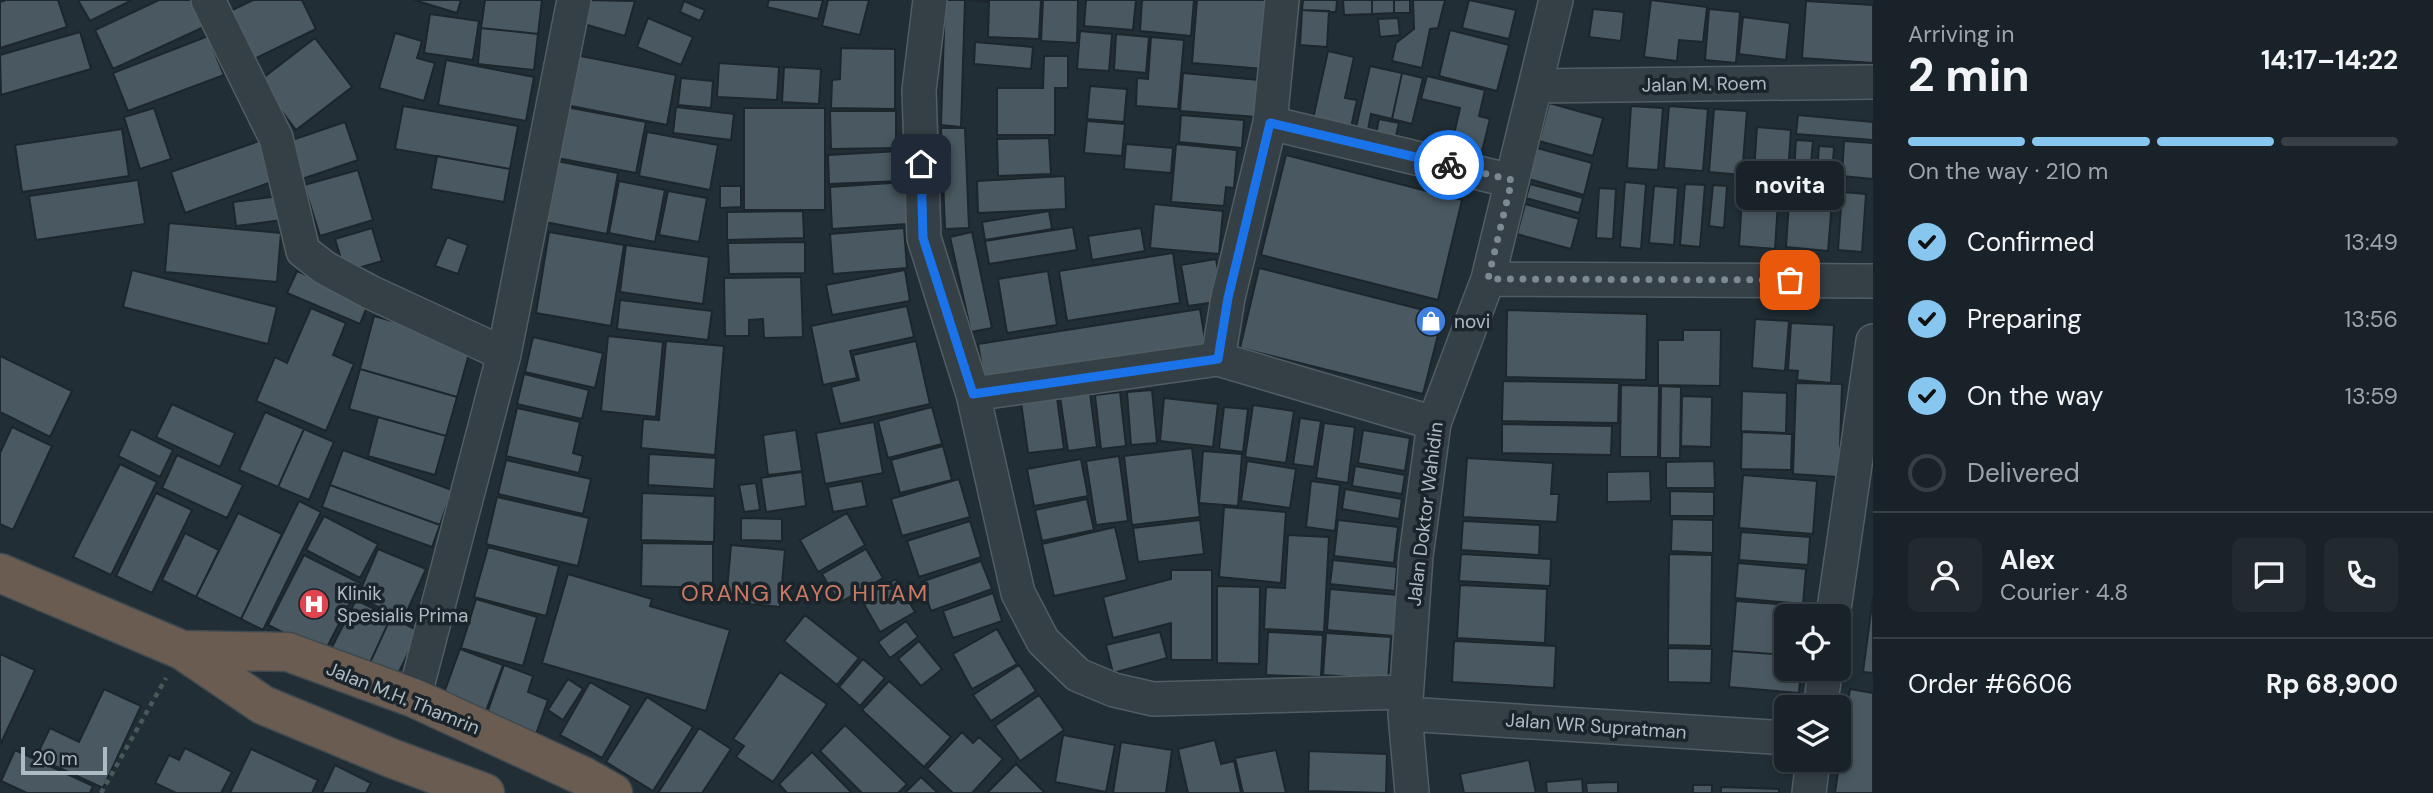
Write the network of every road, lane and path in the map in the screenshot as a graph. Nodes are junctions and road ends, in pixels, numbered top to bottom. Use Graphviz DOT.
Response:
graph roads {
  1 [pos="208,0"];
  2 [pos="573,0"];
  3 [pos="930,0"];
  4 [pos="1282,0"];
  5 [pos="1556,0"];
  6 [pos="1873,82"];
  7 [pos="1535,86"];
  8 [pos="1270,123"];
  9 [pos="1512,180"];
  10 [pos="1488,279"];
  11 [pos="1873,281"];
  12 [pos="1873,341"];
  13 [pos="504,354"];
  14 [pos="1218,359"];
  15 [pos="973,394"];
  16 [pos="1434,423"];
  17 [pos="0,573"];
  18 [pos="1835,604"];
  19 [pos="182,650"];
  20 [pos="414,698"];
  21 [pos="1405,703"];
  22 [pos="1774,737"];
  23 [pos="1812,772"];
  24 [pos="101,793"];
  25 [pos="485,793"];
  26 [pos="613,793"];
  27 [pos="1412,793"];
  28 [pos="1810,793"];
  1 -- 13 [label="street"];
  2 -- 13 [label="street"];
  3 -- 15 [label="street, Jalan WR Supratman"];
  4 -- 8 [label="street"];
  5 -- 7 [label="street, Jalan Doktor Wahidin"];
  6 -- 7 [label="street, Jalan M. Roem"];
  7 -- 9 [label="street, Jalan Doktor Wahidin"];
  8 -- 9 [label="street"];
  8 -- 14 [label="street"];
  9 -- 10 [label="street, Jalan Doktor Wahidin"];
  10 -- 11 [label="street"];
  10 -- 16 [label="street, Jalan Doktor Wahidin"];
  12 -- 18 [label="street"];
  13 -- 20 [label="street"];
  14 -- 15 [label="street"];
  14 -- 16 [label="street"];
  15 -- 21 [label="street, Jalan WR Supratman"];
  16 -- 21 [label="street, Jalan Doktor Wahidin"];
  17 -- 19 [label="highway, Jalan M.H. Thamrin"];
  19 -- 20 [label="highway, Jalan M.H. Thamrin"];
  19 -- 24 [label="path"];
  19 -- 25 [label="highway, Jalan M.H. Thamrin"];
  20 -- 26 [label="highway, Jalan M.H. Thamrin"];
  21 -- 22 [label="street, Jalan WR Supratman"];
  21 -- 27 [label="street, Jalan Doktor Wahidin"];
  23 -- 28 [label="street"];
}
